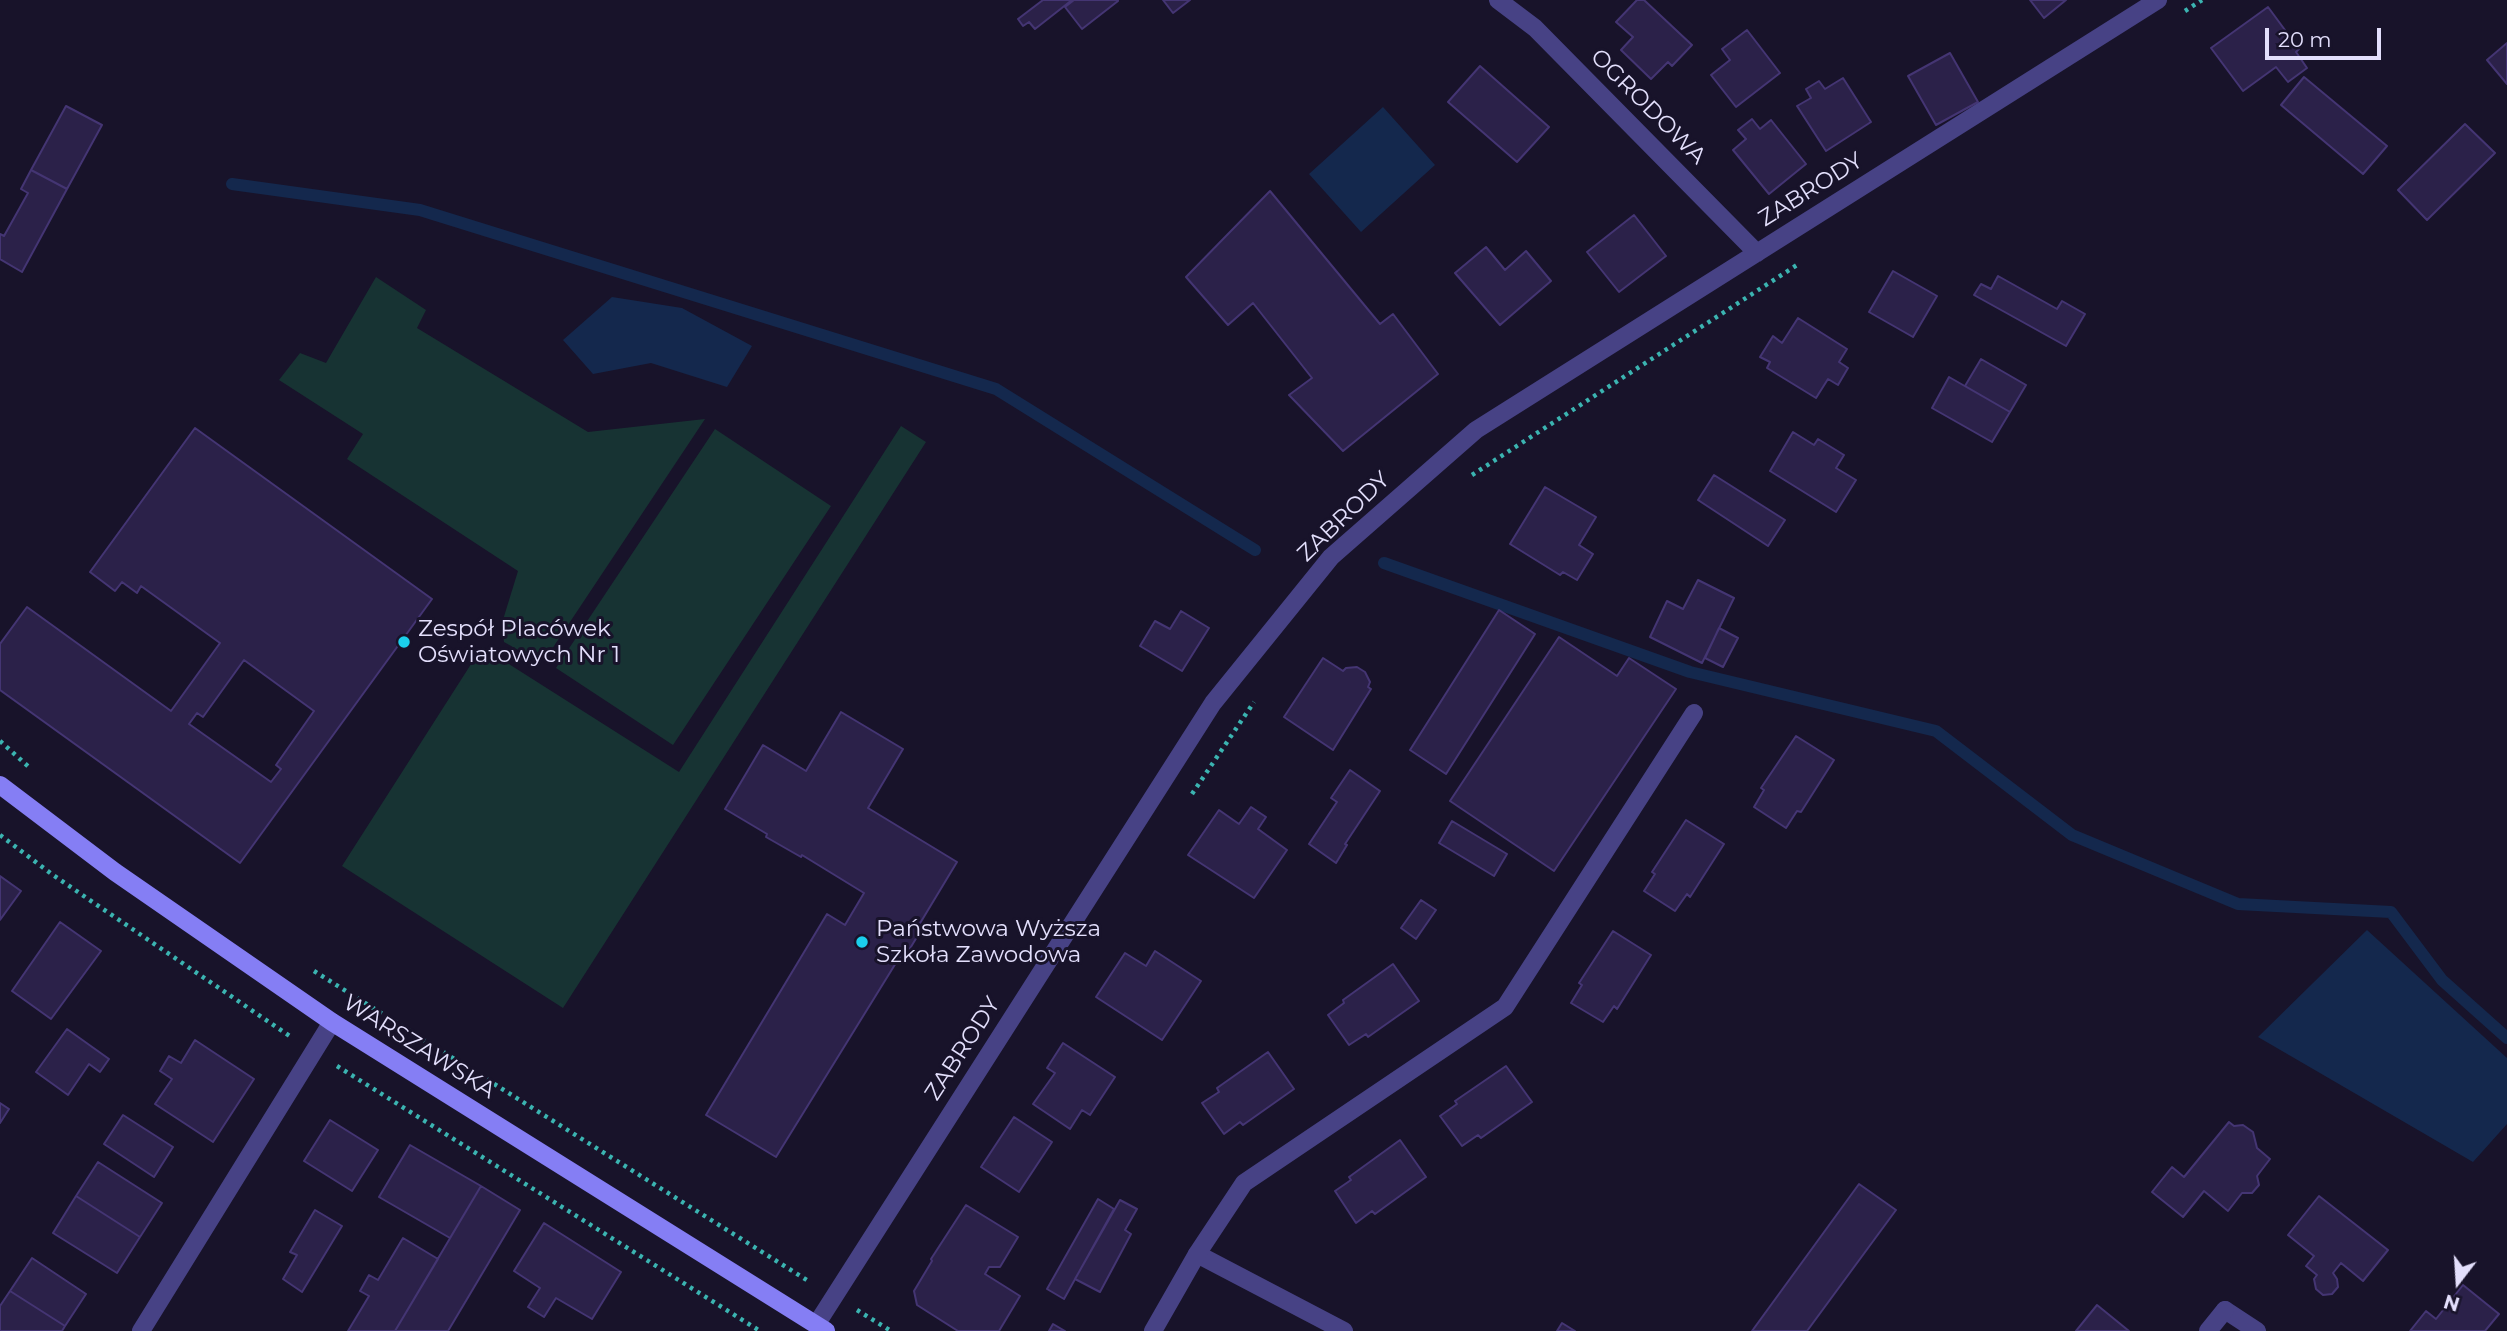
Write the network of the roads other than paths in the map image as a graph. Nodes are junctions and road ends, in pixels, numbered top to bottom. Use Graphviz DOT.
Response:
graph roads {
  1 [pos="1498,0"];
  2 [pos="2158,0"];
  3 [pos="1758,253"];
  4 [pos="1694,713"];
  5 [pos="0,785"];
  6 [pos="332,1022"];
  7 [pos="1197,1254"];
  8 [pos="821,1328"];
  9 [pos="141,1331"];
  10 [pos="1153,1331"];
  11 [pos="1344,1331"];
  12 [pos="2208,1331"];
  13 [pos="2257,1331"];
  1 -- 3 [label="street, OGRODOWA"];
  2 -- 3 [label="street, ZABRODY"];
  3 -- 8 [label="street, ZABRODY"];
  4 -- 7 [label="street"];
  5 -- 6 [label="main road, WARSZAWSKA"];
  6 -- 8 [label="main road, WARSZAWSKA"];
  6 -- 9 [label="street"];
  7 -- 10 [label="street"];
  7 -- 11 [label="street"];
  12 -- 13 [label="street"];
}
